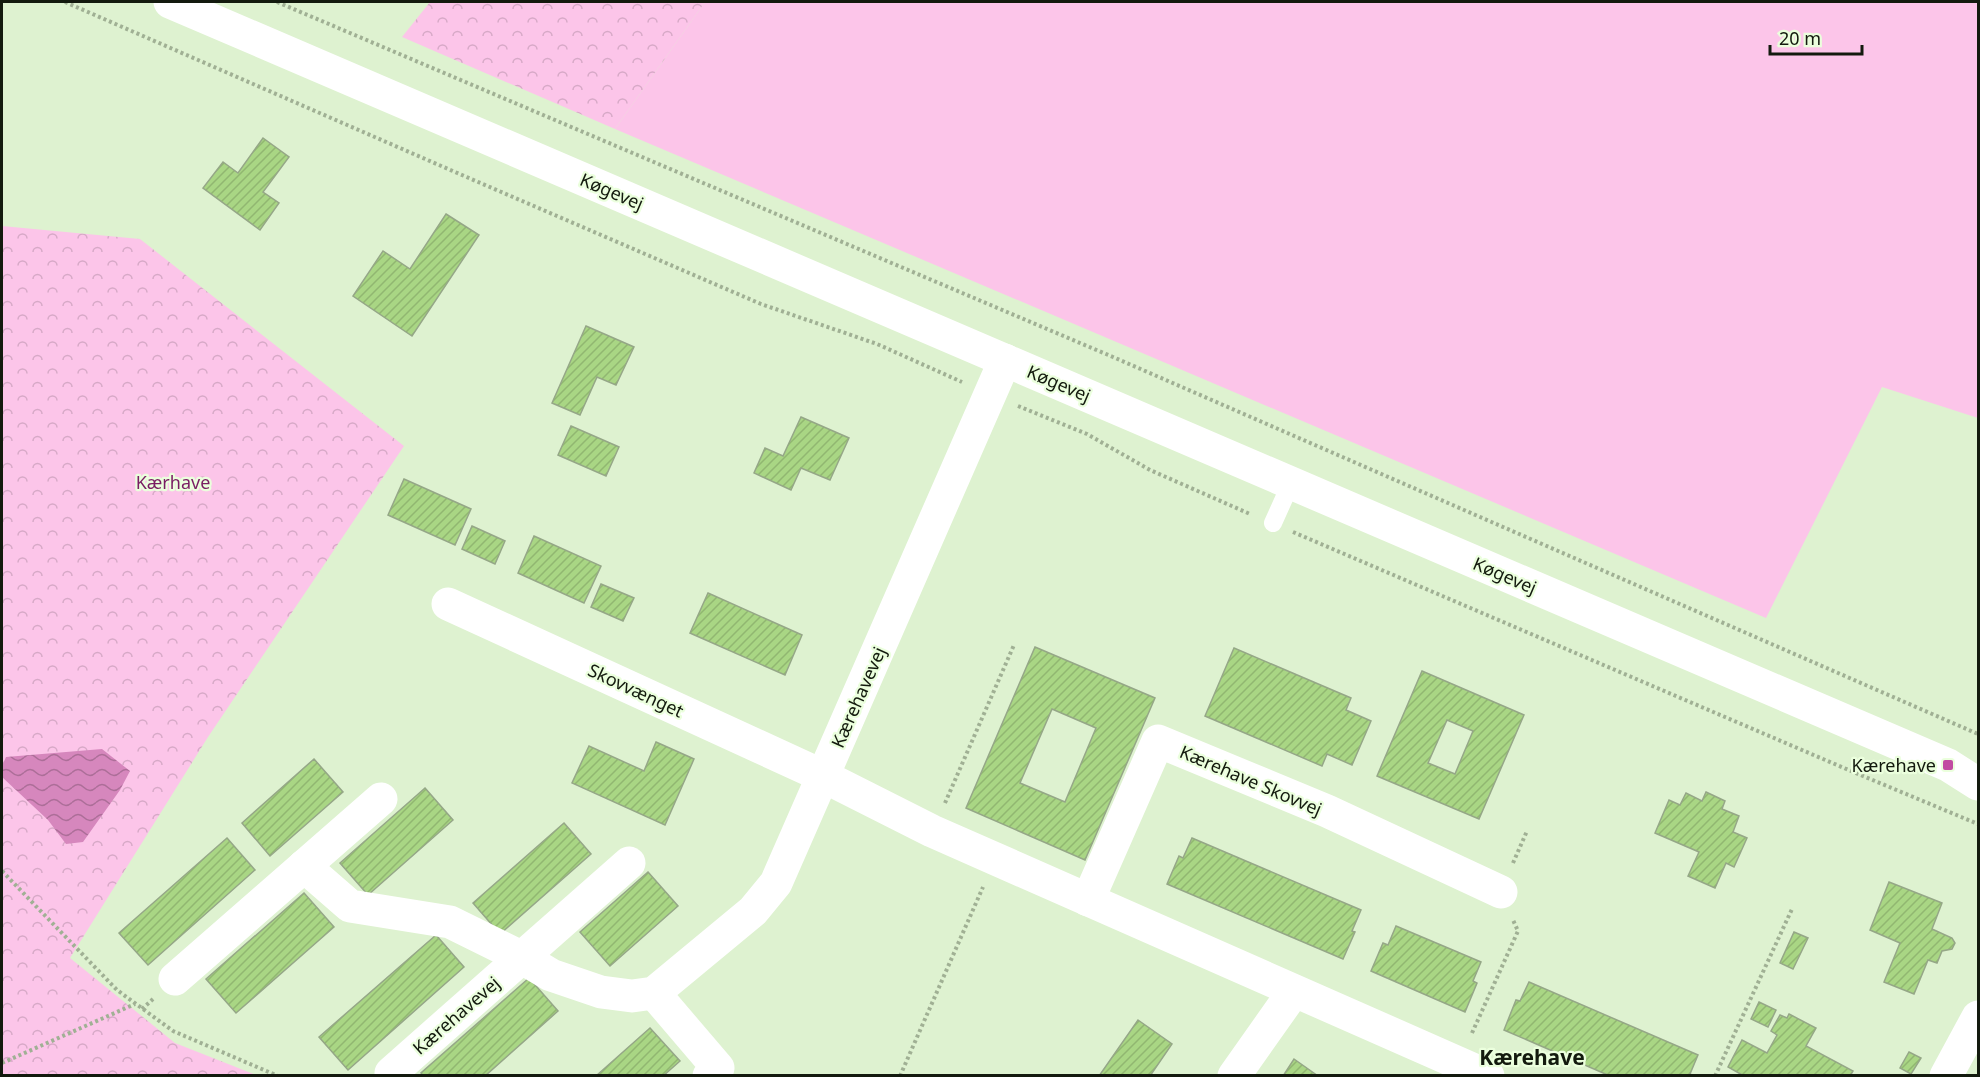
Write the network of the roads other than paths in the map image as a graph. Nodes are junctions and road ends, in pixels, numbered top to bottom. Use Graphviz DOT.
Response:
graph roads {
  1 [pos="170,2"];
  2 [pos="1005,360"];
  3 [pos="1291,483"];
  4 [pos="1273,523"];
  5 [pos="448,604"];
  6 [pos="1963,768"];
  7 [pos="824,776"];
  8 [pos="1978,784"];
  9 [pos="381,799"];
  10 [pos="629,863"];
  11 [pos="304,866"];
  12 [pos="1501,892"];
  13 [pos="1088,900"];
  14 [pos="521,957"];
  15 [pos="175,979"];
  16 [pos="1294,991"];
  17 [pos="654,993"];
  18 [pos="1978,1017"];
  19 [pos="1477,1071"];
  20 [pos="391,1072"];
  21 [pos="710,1076"];
  22 [pos="1234,1076"];
  23 [pos="1946,1076"];
  1 -- 2 [label="street, Køgevej"];
  2 -- 3 [label="street, Køgevej"];
  2 -- 7 [label="street, Kærehavevej"];
  3 -- 4 [label="lane"];
  3 -- 6 [label="street, Køgevej"];
  5 -- 7 [label="street, Skovvænget"];
  6 -- 8 [label="street, Køgevej"];
  7 -- 13 [label="street"];
  7 -- 17 [label="street, Kærehavevej"];
  9 -- 11 [label="street"];
  10 -- 14 [label="street, Kærehavevej"];
  11 -- 14 [label="street, Kærehavevej"];
  11 -- 15 [label="street"];
  12 -- 13 [label="street, Kærehave Skovvej"];
  13 -- 16 [label="street"];
  14 -- 17 [label="street, Kærehavevej"];
  14 -- 20 [label="street, Kærehavevej"];
  16 -- 19 [label="street"];
  16 -- 22 [label="street"];
  17 -- 21 [label="street"];
  18 -- 23 [label="street"];
}
